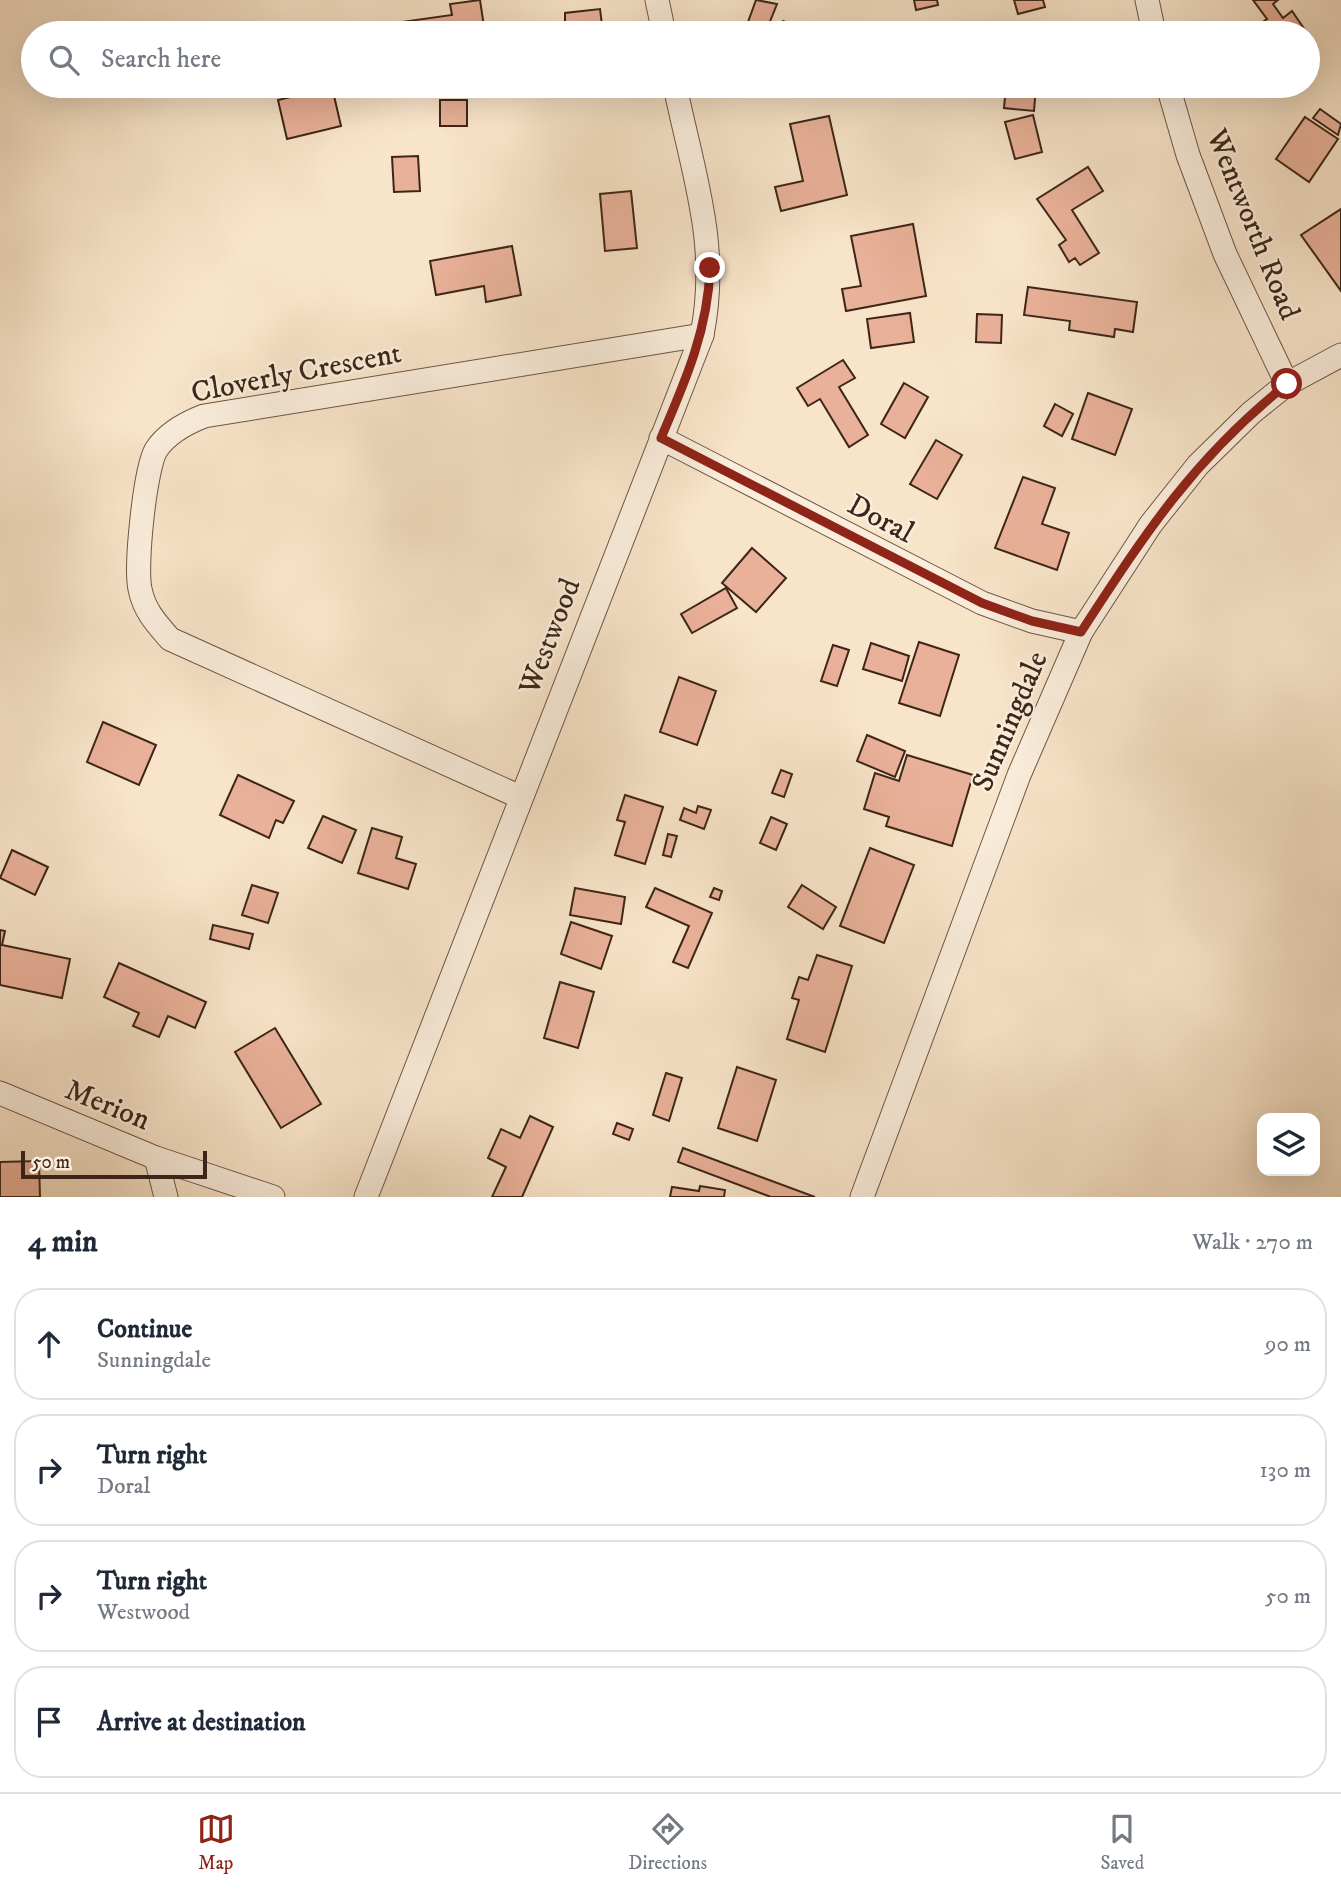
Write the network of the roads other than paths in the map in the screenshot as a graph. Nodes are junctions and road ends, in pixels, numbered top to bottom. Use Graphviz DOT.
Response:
graph roads {
  1 [pos="657,0"];
  2 [pos="1147,0"];
  3 [pos="661,21"];
  4 [pos="1151,21"];
  5 [pos="678,98"];
  6 [pos="1171,98"];
  7 [pos="702,335"];
  8 [pos="1341,355"];
  9 [pos="1287,384"];
  10 [pos="661,438"];
  11 [pos="1081,632"];
  12 [pos="520,797"];
  13 [pos="0,1093"];
  14 [pos="156,1158"];
  15 [pos="166,1197"];
  16 [pos="273,1197"];
  17 [pos="366,1197"];
  18 [pos="862,1197"];
  1 -- 3 [label="street"];
  2 -- 4 [label="street"];
  5 -- 7 [label="street, Westwood"];
  6 -- 9 [label="street, Wentworth Road"];
  7 -- 10 [label="street, Westwood"];
  7 -- 12 [label="street, Cloverly Crescent"];
  8 -- 9 [label="street, Sunningdale"];
  9 -- 11 [label="street, Sunningdale"];
  10 -- 11 [label="street, Doral"];
  10 -- 12 [label="street, Westwood"];
  11 -- 18 [label="street, Sunningdale"];
  12 -- 17 [label="street, Westwood"];
  13 -- 14 [label="street, Merion"];
  14 -- 15 [label="street"];
  14 -- 16 [label="street, Merion"];
}
